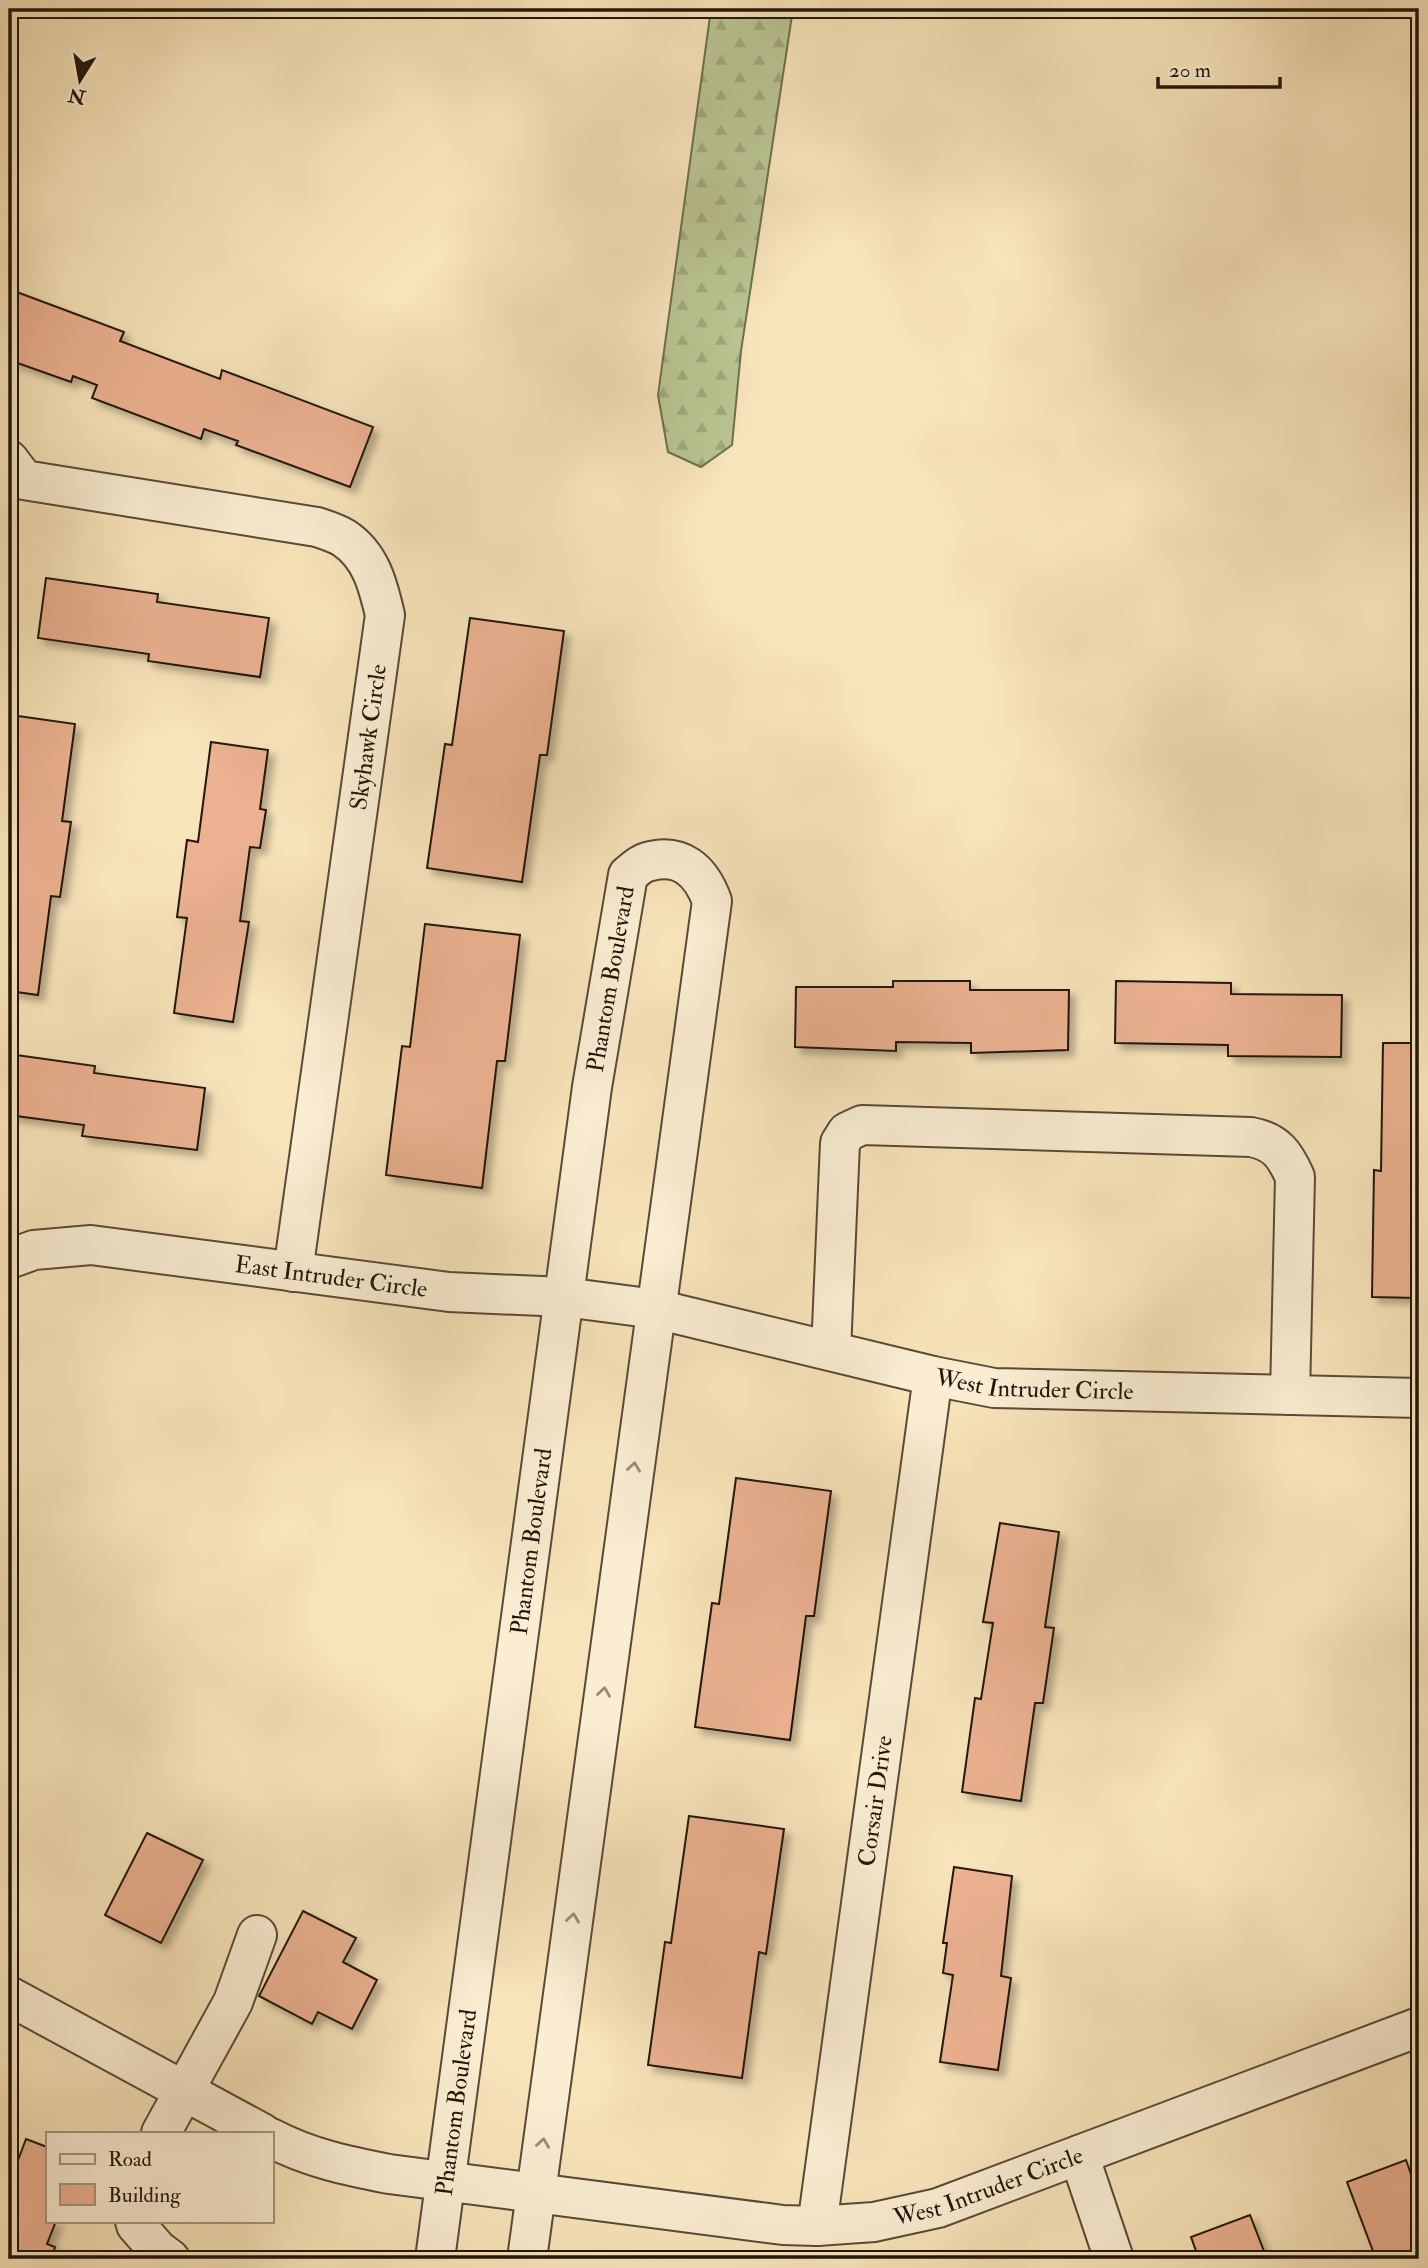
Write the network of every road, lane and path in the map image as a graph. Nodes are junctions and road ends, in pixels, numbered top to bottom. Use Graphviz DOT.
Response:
graph roads {
  1 [pos="14,473"];
  2 [pos="9,1259"];
  3 [pos="293,1272"];
  4 [pos="564,1297"];
  5 [pos="656,1309"];
  6 [pos="831,1351"];
  7 [pos="933,1376"];
  8 [pos="1290,1395"];
  9 [pos="1419,1398"];
  10 [pos="257,1935"];
  11 [pos="9,1996"];
  12 [pos="1419,2027"];
  13 [pos="184,2092"];
  14 [pos="162,2132"];
  15 [pos="260,2132"];
  16 [pos="273,2139"];
  17 [pos="1079,2155"];
  18 [pos="445,2180"];
  19 [pos="536,2193"];
  20 [pos="135,2222"];
  21 [pos="817,2227"];
  22 [pos="170,2259"];
  23 [pos="435,2259"];
  24 [pos="527,2259"];
  25 [pos="1114,2259"];
  1 -- 3 [label="street, Skyhawk Circle"];
  2 -- 3 [label="street, East Intruder Circle"];
  3 -- 4 [label="street, East Intruder Circle"];
  4 -- 5 [label="street, East Intruder Circle"];
  4 -- 5 [label="street, Phantom Boulevard"];
  4 -- 18 [label="street, Phantom Boulevard"];
  5 -- 6 [label="street, West Intruder Circle"];
  19 -- 5 [label="street, Phantom Boulevard, one-way"];
  6 -- 7 [label="street, West Intruder Circle"];
  6 -- 8 [label="street"];
  7 -- 8 [label="street, West Intruder Circle"];
  7 -- 21 [label="street, Corsair Drive"];
  8 -- 9 [label="street, West Intruder Circle"];
  10 -- 13 [label="street"];
  11 -- 13 [label="street"];
  12 -- 17 [label="street, West Intruder Circle"];
  13 -- 14 [label="street"];
  13 -- 15 [label="street"];
  16 -- 18 [label="street"];
  17 -- 21 [label="street, West Intruder Circle"];
  17 -- 25 [label="street"];
  18 -- 19 [label="street"];
  18 -- 23 [label="street, Phantom Boulevard"];
  19 -- 21 [label="street, West Intruder Circle"];
  19 -- 24 [label="street, Phantom Boulevard"];
  20 -- 22 [label="street"];
}
